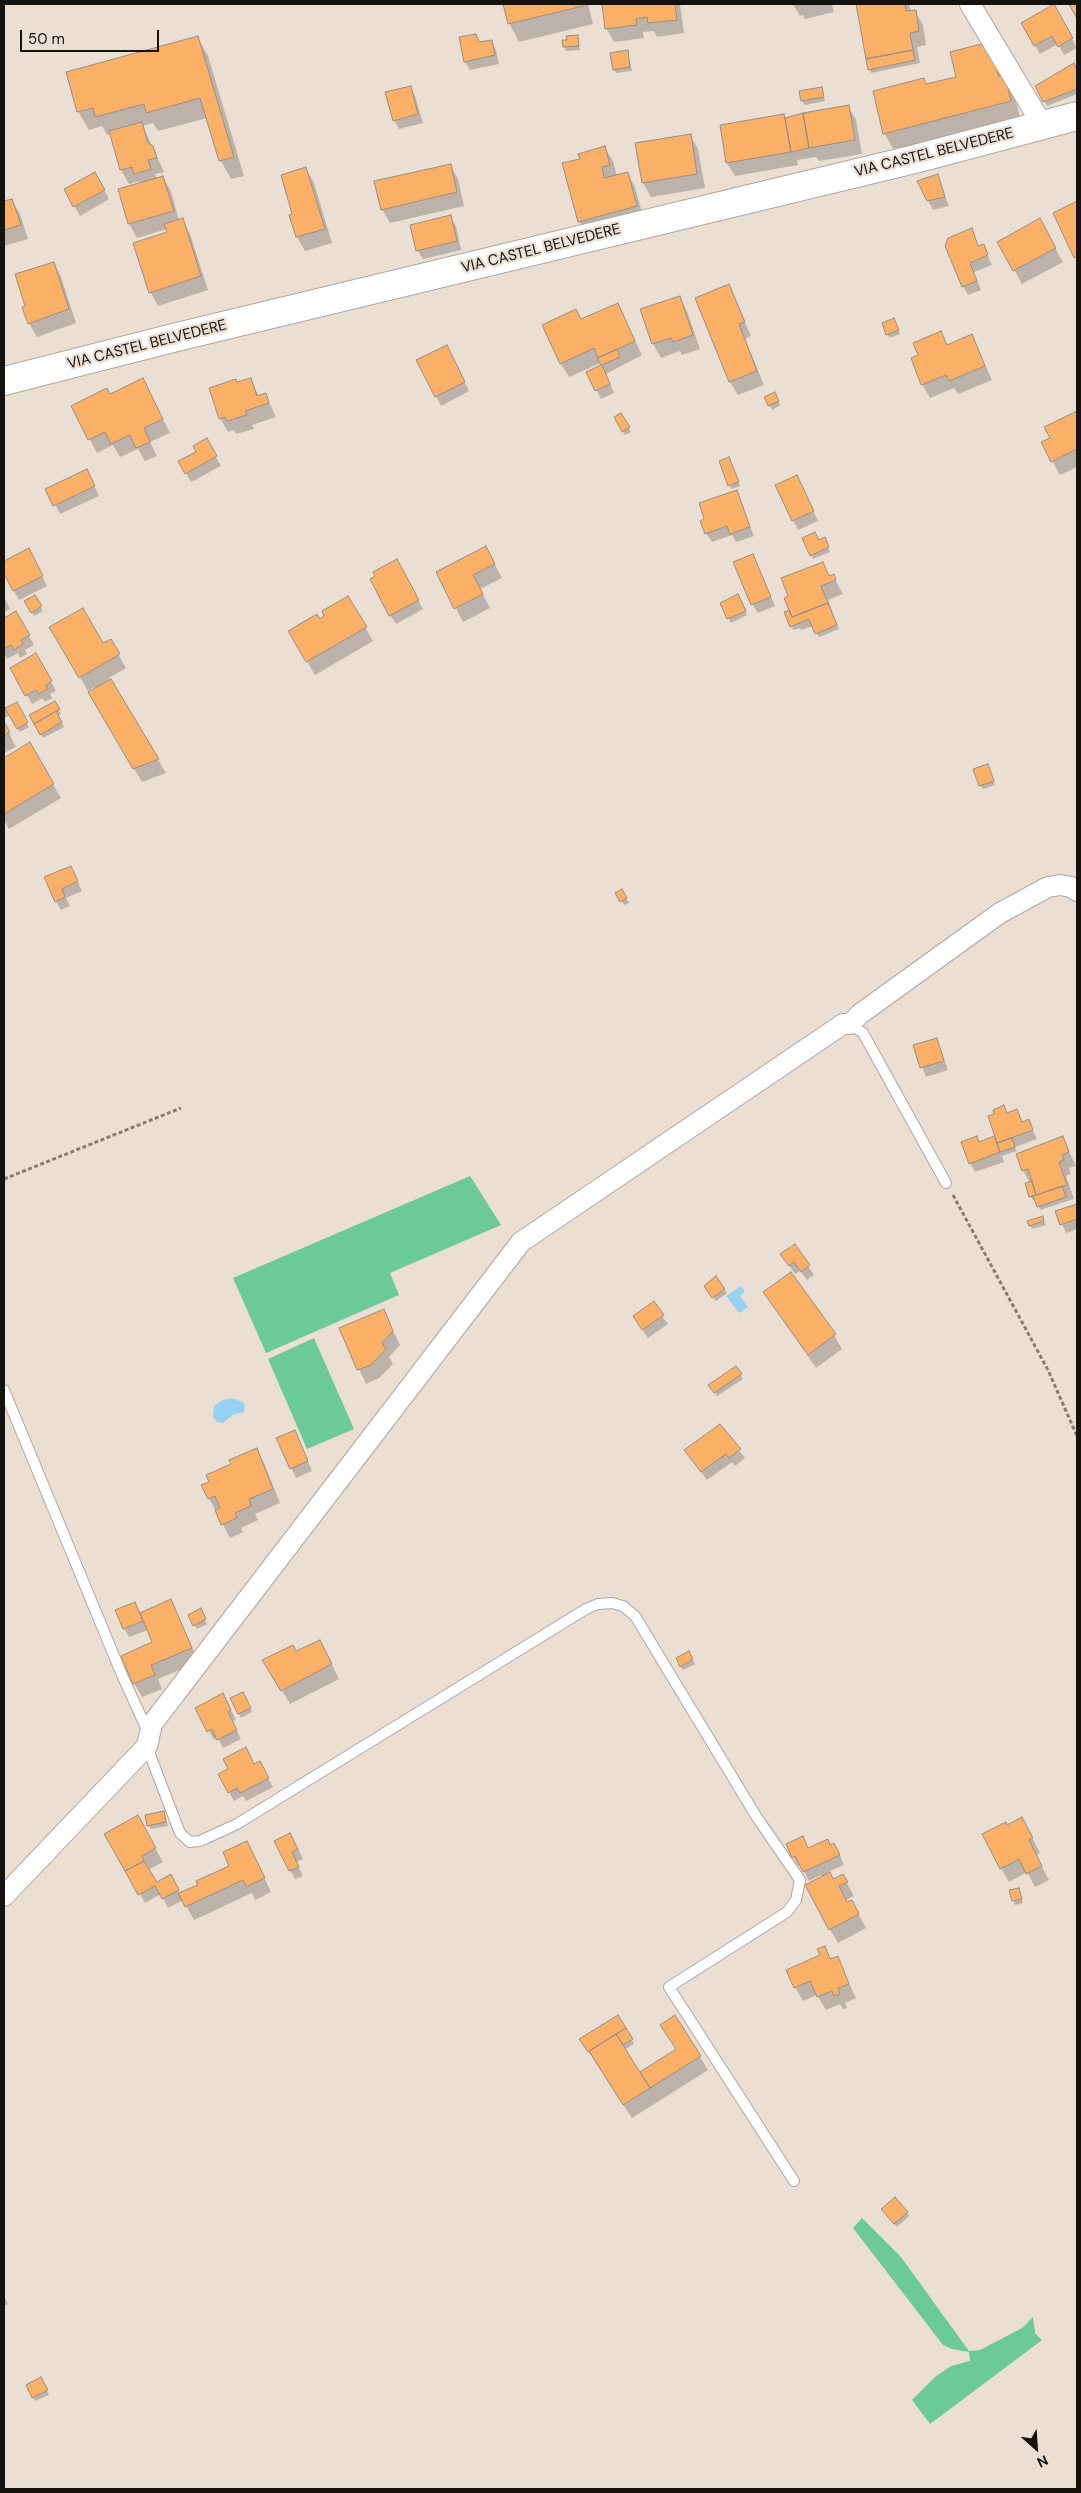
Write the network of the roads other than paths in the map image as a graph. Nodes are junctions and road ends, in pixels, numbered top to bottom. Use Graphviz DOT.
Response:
graph roads {
  1 [pos="970,4"];
  2 [pos="1077,116"];
  3 [pos="1043,126"];
  4 [pos="4,381"];
  5 [pos="1077,891"];
  6 [pos="850,1024"];
  7 [pos="946,1184"];
  8 [pos="4,1390"];
  9 [pos="148,1740"];
  10 [pos="4,1896"];
  11 [pos="794,2181"];
  1 -- 3 [label="street"];
  2 -- 3 [label="street, VIA CASTEL BELVEDERE"];
  3 -- 4 [label="street, VIA CASTEL BELVEDERE"];
  5 -- 6 [label="street"];
  6 -- 7 [label="lane"];
  6 -- 9 [label="street"];
  8 -- 9 [label="lane"];
  9 -- 10 [label="street"];
  9 -- 11 [label="lane"];
}
